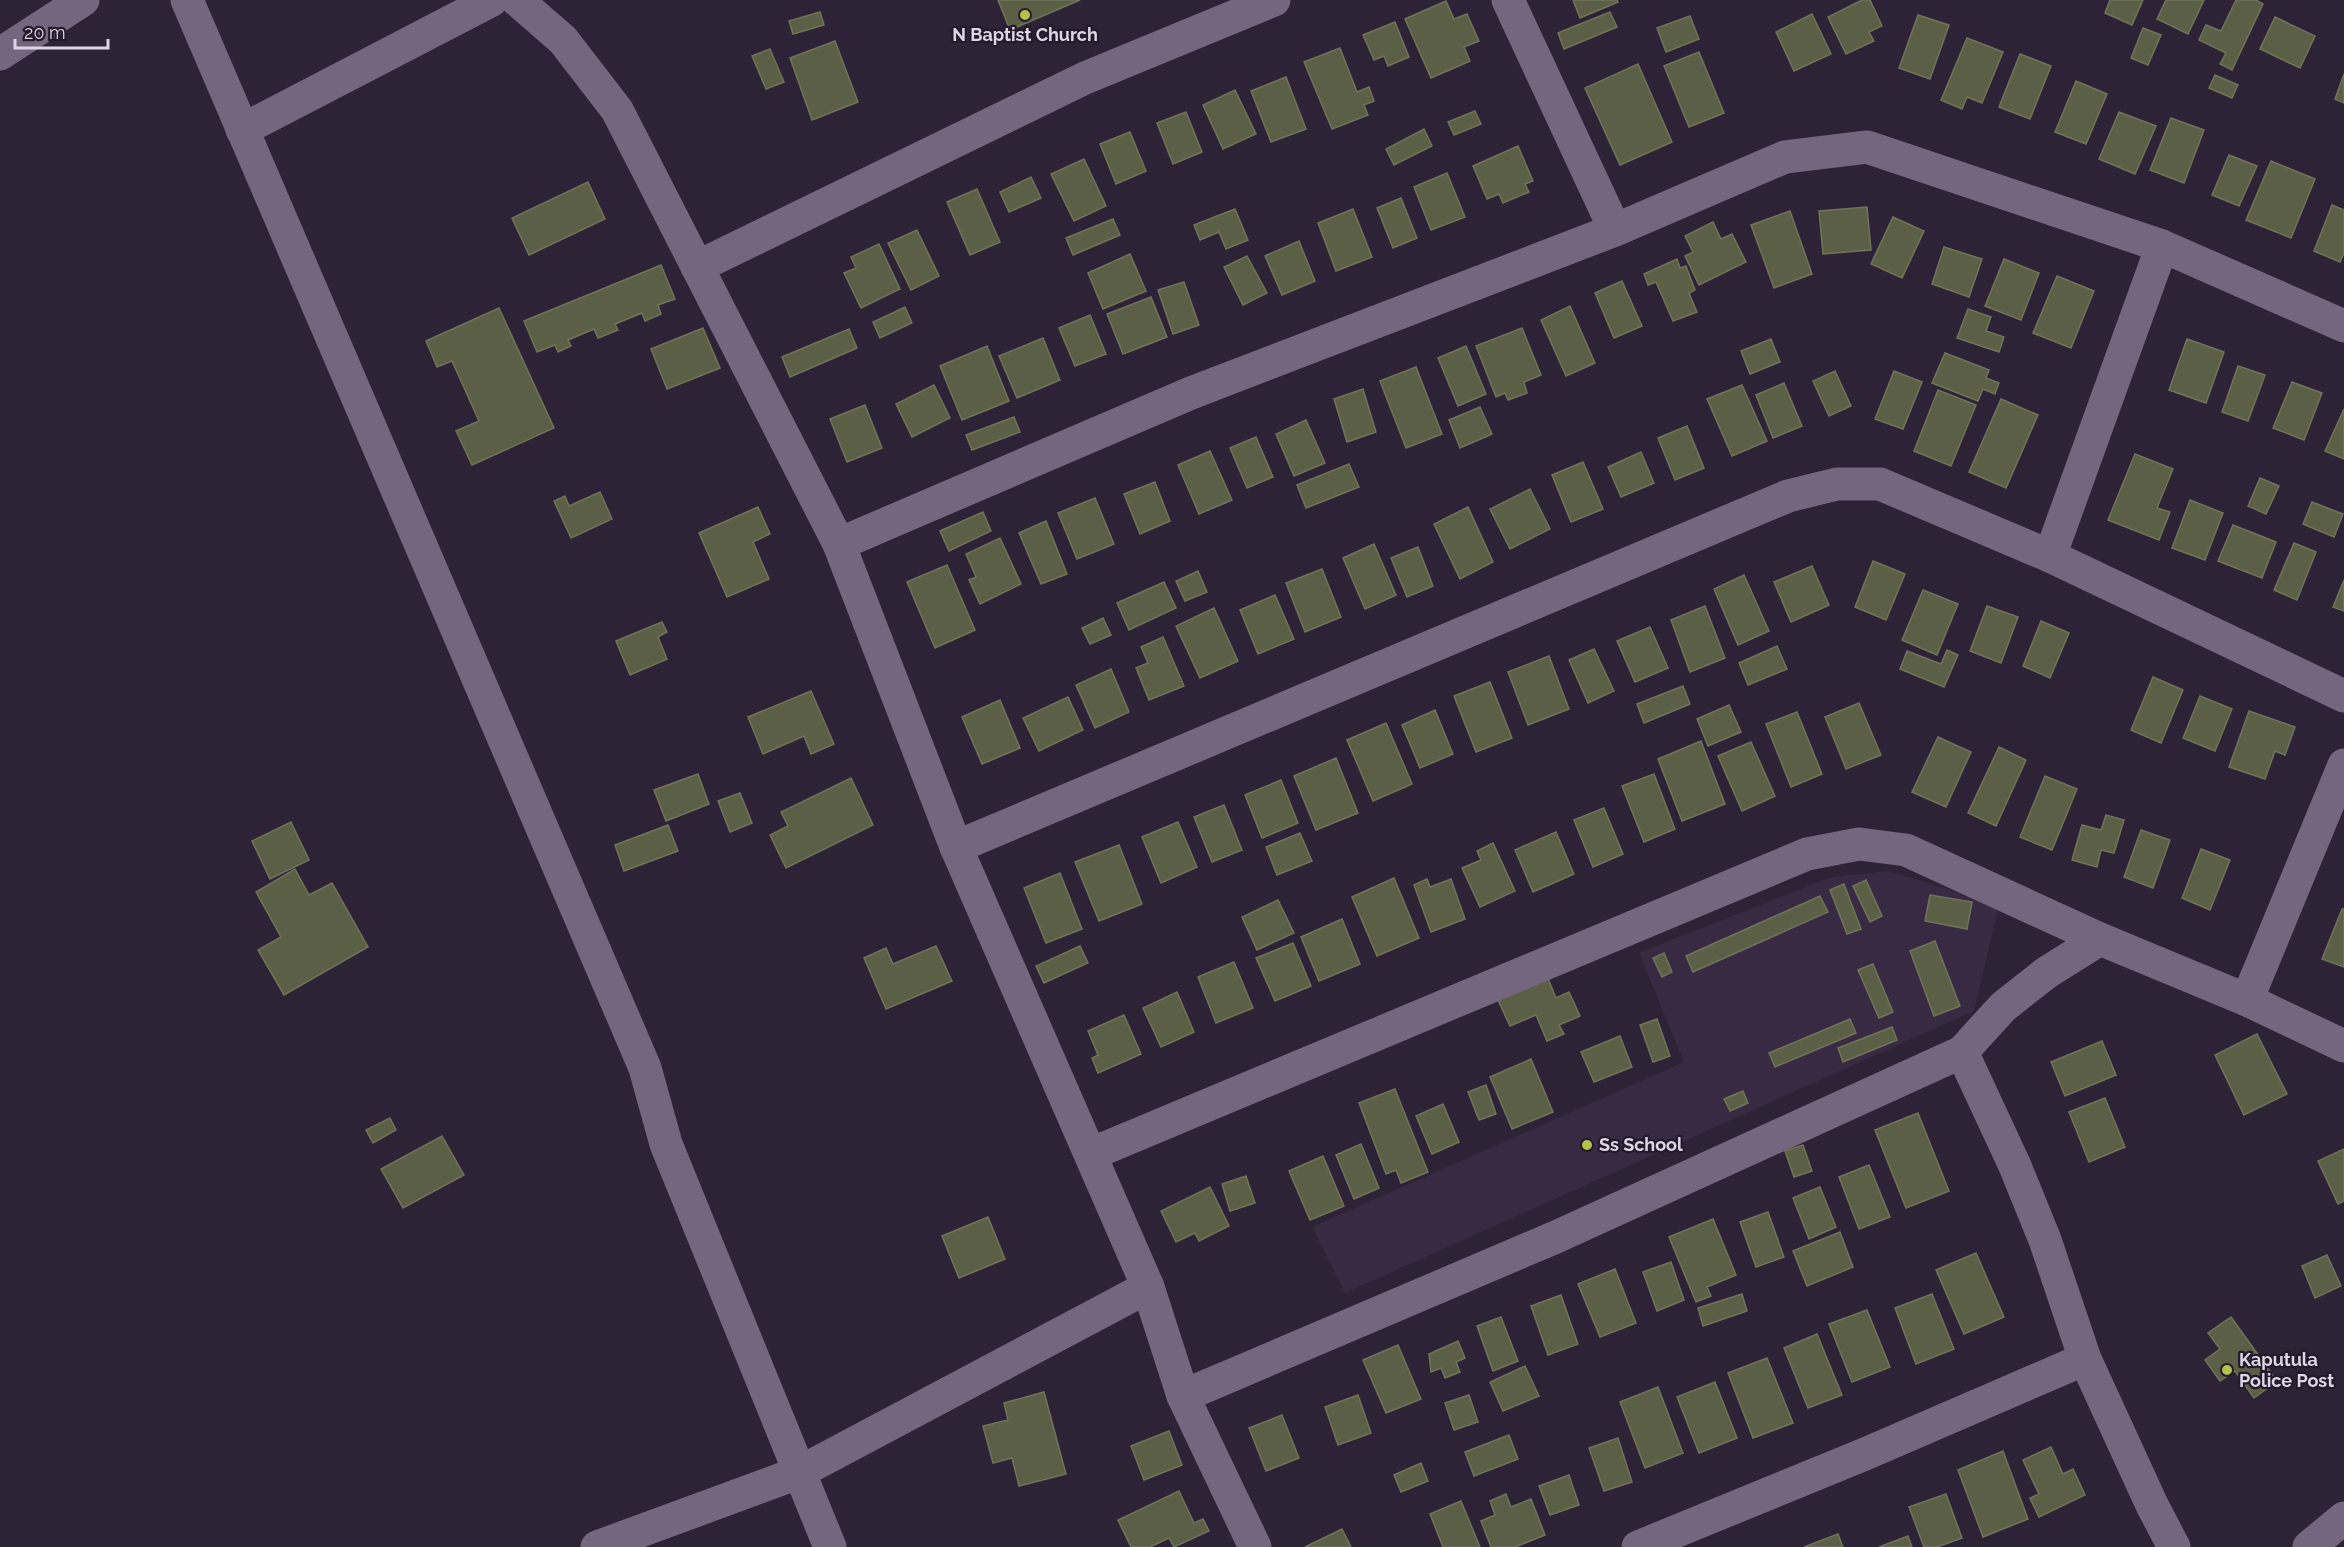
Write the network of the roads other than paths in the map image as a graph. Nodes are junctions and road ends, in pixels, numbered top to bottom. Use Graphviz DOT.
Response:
graph roads {
  1 [pos="83,0"];
  2 [pos="187,0"];
  3 [pos="492,0"];
  4 [pos="517,0"];
  5 [pos="1274,0"];
  6 [pos="1508,0"];
  7 [pos="0,54"];
  8 [pos="242,130"];
  9 [pos="1615,230"];
  10 [pos="2162,246"];
  11 [pos="697,267"];
  12 [pos="2344,326"];
  13 [pos="839,544"];
  14 [pos="2050,556"];
  15 [pos="2344,696"];
  16 [pos="2344,765"];
  17 [pos="956,847"];
  18 [pos="2100,939"];
  19 [pos="2247,1000"];
  20 [pos="2344,1046"];
  21 [pos="1962,1052"];
  22 [pos="1091,1154"];
  23 [pos="1148,1287"];
  24 [pos="2085,1359"];
  25 [pos="1183,1396"];
  26 [pos="798,1473"];
  27 [pos="2344,1518"];
  28 [pos="597,1547"];
  29 [pos="830,1547"];
  30 [pos="1255,1547"];
  31 [pos="1638,1547"];
  32 [pos="2174,1547"];
  33 [pos="2309,1547"];
  1 -- 7 [label="street"];
  2 -- 8 [label="street"];
  3 -- 8 [label="street"];
  4 -- 11 [label="street"];
  5 -- 11 [label="street"];
  6 -- 9 [label="street"];
  8 -- 26 [label="street"];
  9 -- 10 [label="street"];
  9 -- 13 [label="street"];
  10 -- 12 [label="street"];
  10 -- 14 [label="street"];
  11 -- 13 [label="street"];
  13 -- 17 [label="street"];
  14 -- 15 [label="street"];
  14 -- 17 [label="street"];
  16 -- 19 [label="street"];
  17 -- 22 [label="street"];
  18 -- 19 [label="street"];
  18 -- 21 [label="street"];
  18 -- 22 [label="street"];
  19 -- 20 [label="street"];
  21 -- 24 [label="street"];
  21 -- 25 [label="street"];
  22 -- 23 [label="street"];
  23 -- 25 [label="street"];
  23 -- 26 [label="street"];
  24 -- 31 [label="street"];
  24 -- 32 [label="street"];
  25 -- 30 [label="street"];
  26 -- 28 [label="street"];
  26 -- 29 [label="street"];
  27 -- 33 [label="street"];
}
